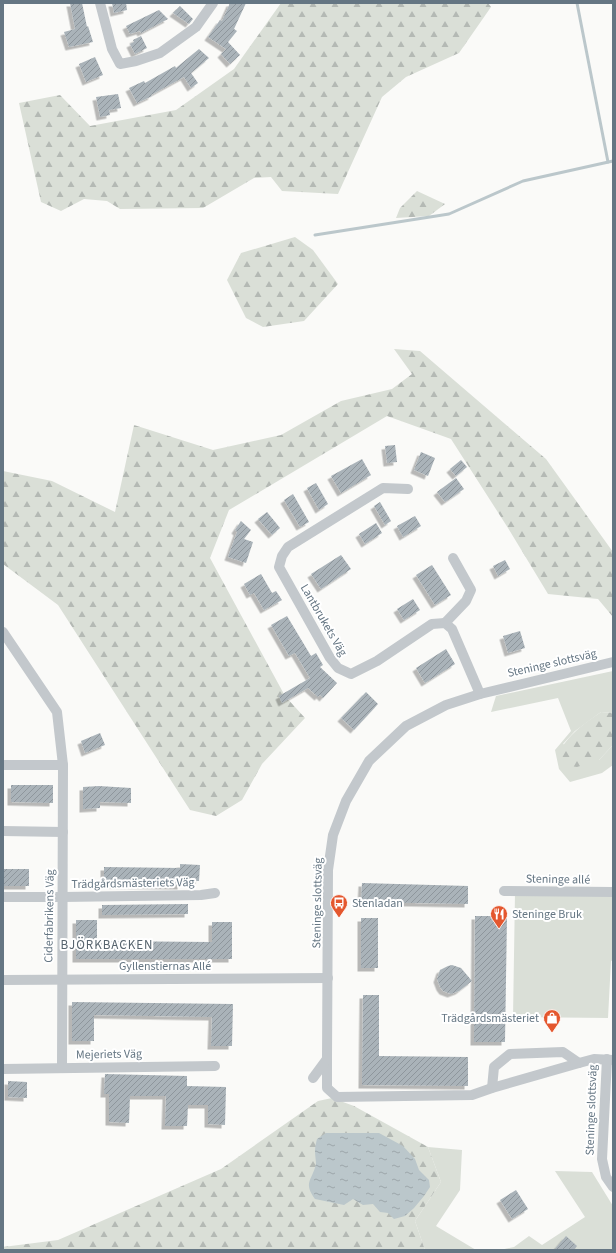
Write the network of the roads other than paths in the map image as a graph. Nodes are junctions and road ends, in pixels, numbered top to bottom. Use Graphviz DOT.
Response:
graph roads {
  1 [pos="100,3"];
  2 [pos="213,3"];
  3 [pos="408,489"];
  4 [pos="453,558"];
  5 [pos="445,624"];
  6 [pos="3,632"];
  7 [pos="613,662"];
  8 [pos="480,694"];
  9 [pos="3,765"];
  10 [pos="63,765"];
  11 [pos="3,831"];
  12 [pos="63,832"];
  13 [pos="504,891"];
  14 [pos="613,892"];
  15 [pos="215,893"];
  16 [pos="3,897"];
  17 [pos="62,897"];
  18 [pos="328,978"];
  19 [pos="62,979"];
  20 [pos="3,980"];
  21 [pos="326,1060"];
  22 [pos="610,1060"];
  23 [pos="579,1063"];
  24 [pos="215,1066"];
  25 [pos="62,1068"];
  26 [pos="3,1069"];
  27 [pos="313,1078"];
  28 [pos="492,1088"];
  29 [pos="613,1187"];
  1 -- 2 [label="street"];
  3 -- 5 [label="street, Lantbrukets Väg"];
  4 -- 5 [label="street"];
  5 -- 8 [label="street"];
  6 -- 10 [label="street, Ciderfabrikens Väg"];
  7 -- 8 [label="street, Steninge slottsväg"];
  8 -- 18 [label="street, Steninge slottsväg"];
  9 -- 10 [label="street"];
  10 -- 12 [label="street, Ciderfabrikens Väg"];
  11 -- 12 [label="street"];
  12 -- 17 [label="street, Ciderfabrikens Väg"];
  13 -- 14 [label="street, Steninge allé"];
  15 -- 17 [label="street, Trädgårdsmästeriets Väg"];
  16 -- 17 [label="street, Trädgårdsmästeriets Väg"];
  17 -- 19 [label="street, Ciderfabrikens Väg"];
  18 -- 19 [label="street, Gyllenstiernas Allé"];
  18 -- 21 [label="street, Steninge slottsväg"];
  19 -- 20 [label="street, Gyllenstiernas Allé"];
  19 -- 25 [label="street, Ciderfabrikens Väg"];
  21 -- 27 [label="street"];
  21 -- 28 [label="street, Steninge slottsväg"];
  22 -- 23 [label="street, Steninge slottsväg"];
  22 -- 29 [label="street, Steninge slottsväg"];
  23 -- 28 [label="street, Steninge slottsväg"];
  23 -- 28 [label="street"];
  24 -- 25 [label="street, Mejeriets Väg"];
  25 -- 26 [label="street, Mejeriets Väg"];
}
